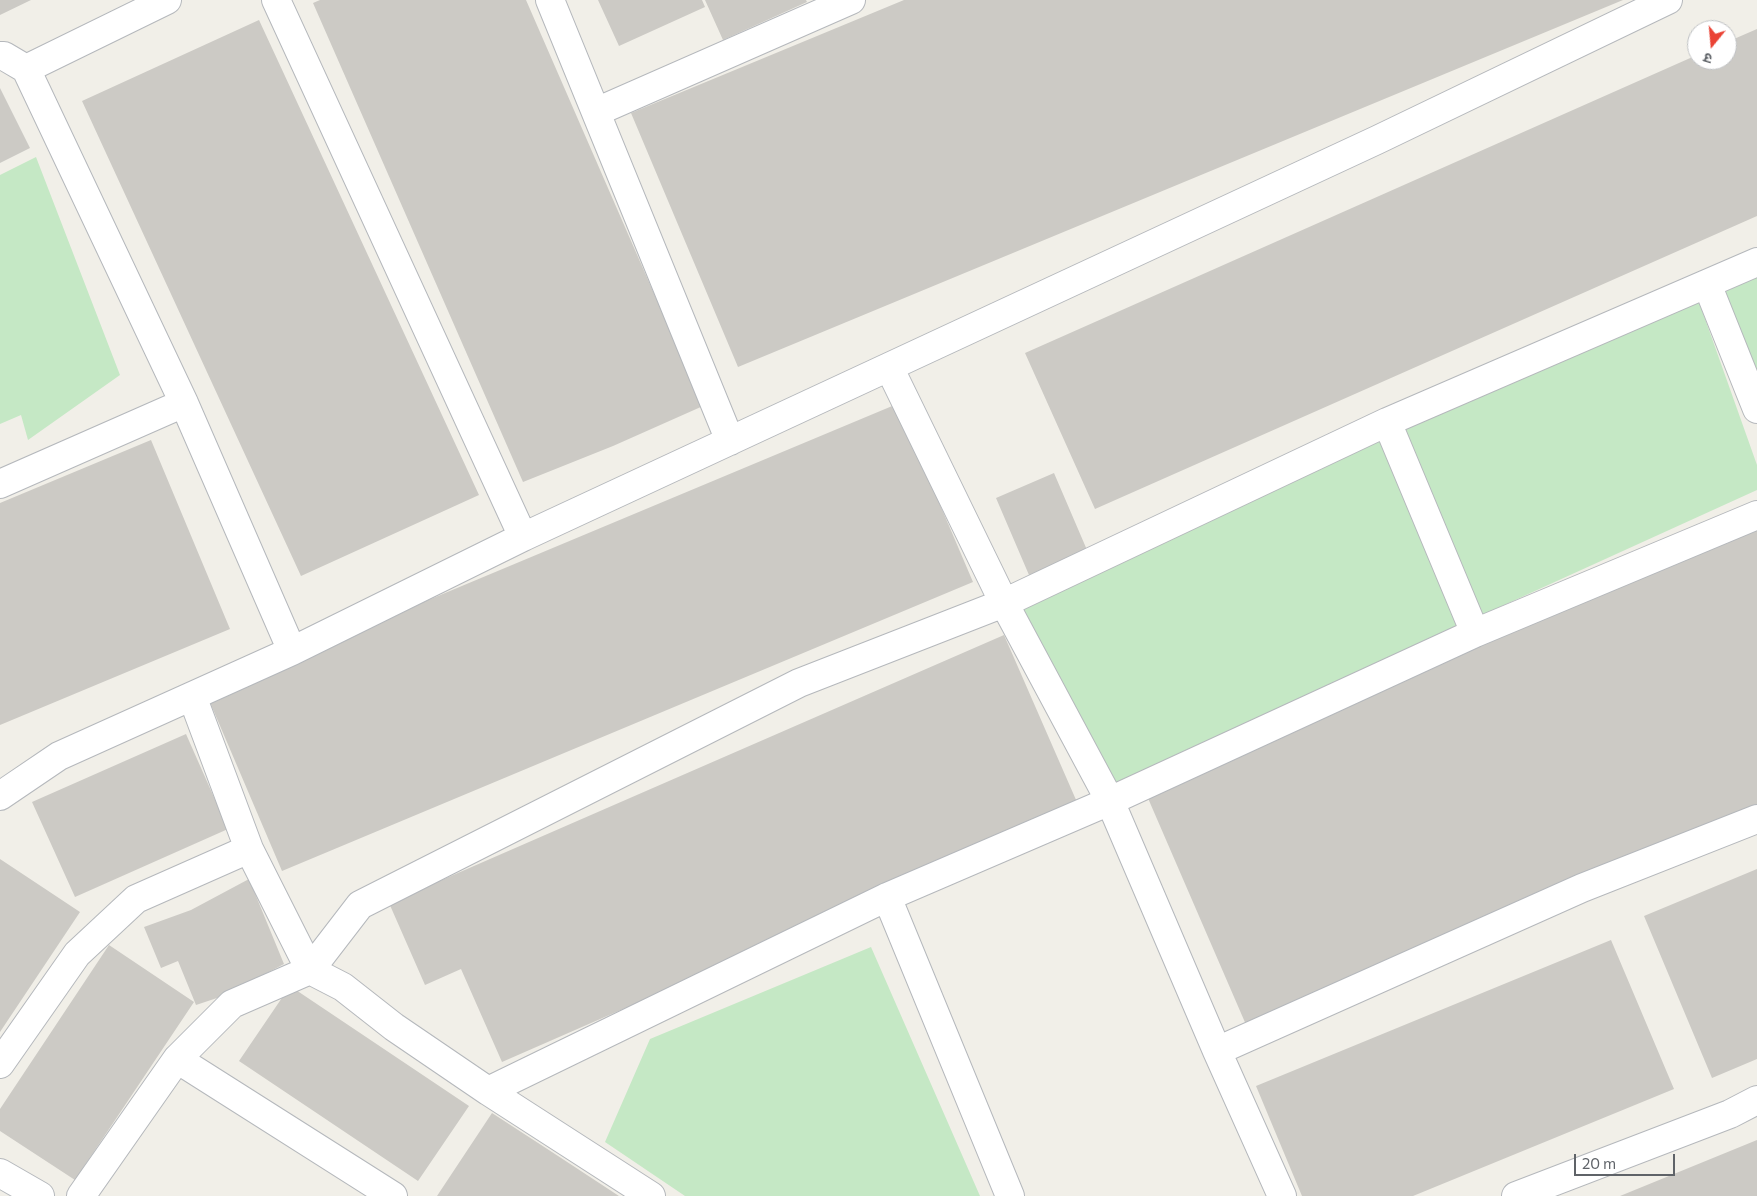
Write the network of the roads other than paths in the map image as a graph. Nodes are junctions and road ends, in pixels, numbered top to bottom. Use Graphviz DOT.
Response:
graph roads {
  1 [pos="167,0"];
  2 [pos="276,0"];
  3 [pos="550,0"];
  4 [pos="1668,0"];
  5 [pos="842,1"];
  6 [pos="0,56"];
  7 [pos="26,69"];
  8 [pos="596,112"];
  9 [pos="1757,262"];
  10 [pos="1707,284"];
  11 [pos="890,367"];
  12 [pos="184,403"];
  13 [pos="1757,409"];
  14 [pos="1387,422"];
  15 [pos="730,441"];
  16 [pos="0,484"];
  17 [pos="1757,514"];
  18 [pos="523,537"];
  19 [pos="1004,603"];
  20 [pos="1475,633"];
  21 [pos="292,651"];
  22 [pos="192,696"];
  23 [pos="0,795"];
  24 [pos="1110,801"];
  25 [pos="1757,819"];
  26 [pos="249,849"];
  27 [pos="887,897"];
  28 [pos="310,970"];
  29 [pos="1217,1051"];
  30 [pos="177,1059"];
  31 [pos="0,1064"];
  32 [pos="488,1091"];
  33 [pos="1757,1100"];
  34 [pos="0,1173"];
  35 [pos="40,1196"];
  36 [pos="81,1196"];
  37 [pos="393,1196"];
  38 [pos="650,1196"];
  39 [pos="1010,1196"];
  40 [pos="1282,1196"];
  41 [pos="1516,1196"];
  1 -- 7 [label="street"];
  2 -- 18 [label="street"];
  3 -- 8 [label="street"];
  4 -- 11 [label="street"];
  5 -- 8 [label="street"];
  6 -- 7 [label="street"];
  7 -- 12 [label="street"];
  8 -- 15 [label="street"];
  9 -- 10 [label="street"];
  10 -- 13 [label="street"];
  10 -- 14 [label="street"];
  11 -- 15 [label="street"];
  11 -- 19 [label="street"];
  12 -- 16 [label="street"];
  12 -- 21 [label="street"];
  14 -- 19 [label="street"];
  14 -- 20 [label="street"];
  15 -- 18 [label="street"];
  17 -- 20 [label="street"];
  18 -- 21 [label="street"];
  19 -- 24 [label="street"];
  19 -- 28 [label="street"];
  20 -- 24 [label="street"];
  21 -- 22 [label="street"];
  22 -- 23 [label="street"];
  22 -- 26 [label="street"];
  24 -- 27 [label="street"];
  24 -- 29 [label="street"];
  25 -- 29 [label="street"];
  26 -- 28 [label="street"];
  26 -- 31 [label="street"];
  27 -- 32 [label="street"];
  27 -- 39 [label="street"];
  28 -- 30 [label="street"];
  28 -- 32 [label="street"];
  29 -- 40 [label="street"];
  30 -- 36 [label="street"];
  30 -- 37 [label="street"];
  32 -- 38 [label="street"];
  33 -- 41 [label="street"];
  34 -- 35 [label="street"];
}
